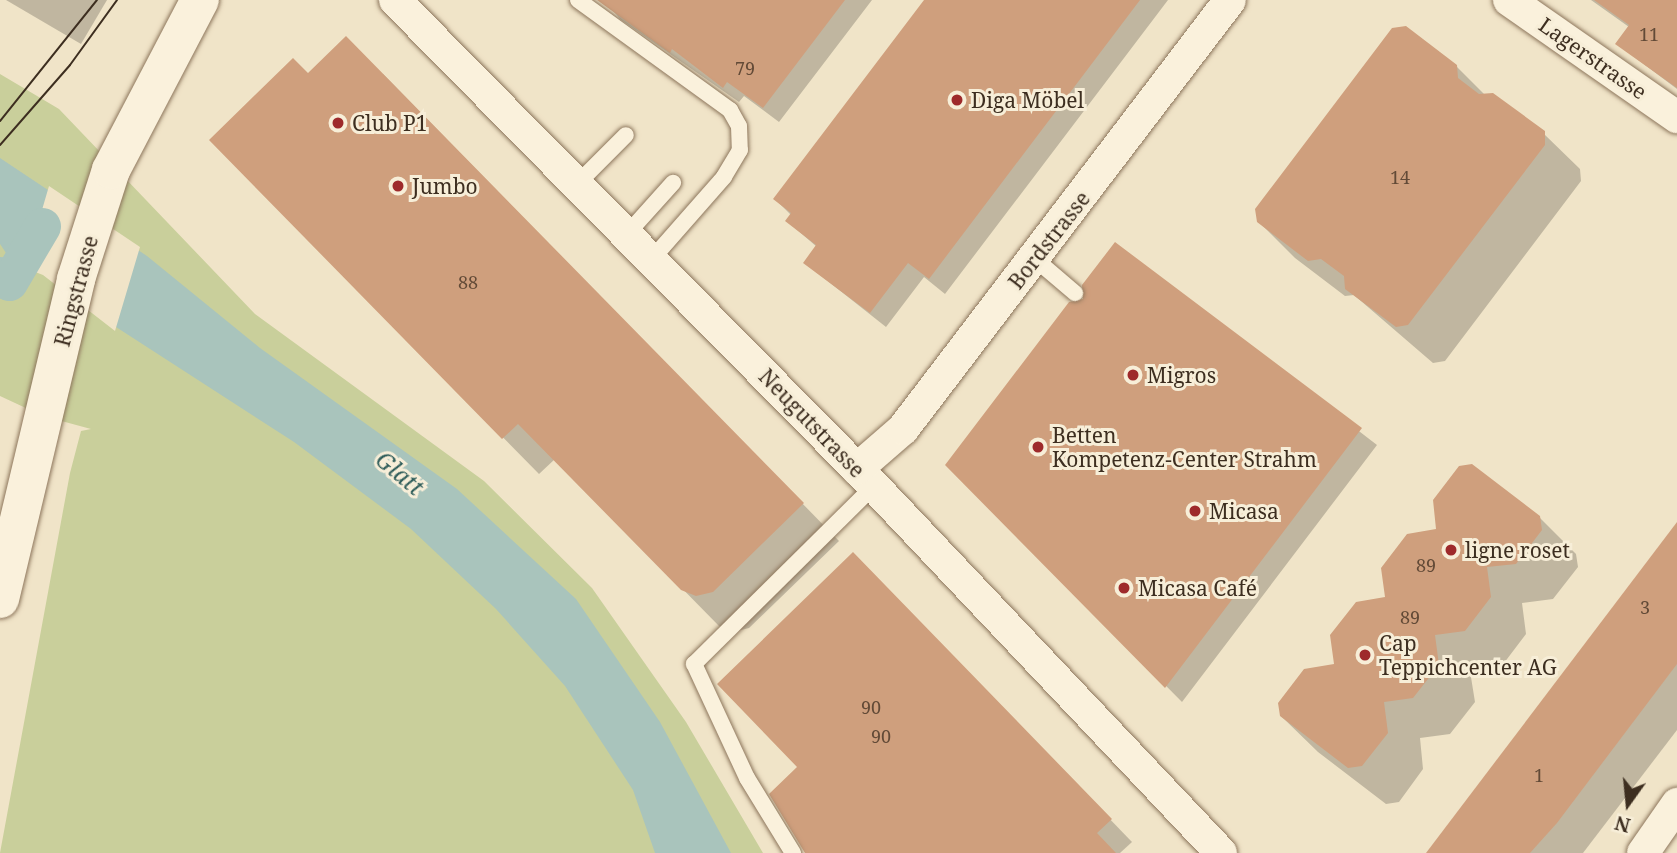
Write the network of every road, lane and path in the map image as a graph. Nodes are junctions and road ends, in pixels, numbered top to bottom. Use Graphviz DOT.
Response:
graph roads {
  1 [pos="200,0"];
  2 [pos="395,0"];
  3 [pos="578,0"];
  4 [pos="1230,0"];
  5 [pos="1510,0"];
  6 [pos="1677,117"];
  7 [pos="626,135"];
  8 [pos="673,183"];
  9 [pos="577,184"];
  10 [pos="627,234"];
  11 [pos="1034,258"];
  12 [pos="652,259"];
  13 [pos="1075,293"];
  14 [pos="865,478"];
  15 [pos="0,599"];
  16 [pos="1677,804"];
  17 [pos="1643,850"];
  18 [pos="1216,851"];
  19 [pos="793,853"];
  1 -- 15 [label="main road, Ringstrasse"];
  2 -- 9 [label="street, Neugutstrasse"];
  3 -- 12 [label="lane"];
  4 -- 11 [label="street, Bordstrasse"];
  5 -- 6 [label="street, Lagerstrasse"];
  7 -- 9 [label="lane"];
  8 -- 10 [label="lane"];
  9 -- 10 [label="street, Neugutstrasse"];
  10 -- 12 [label="street, Neugutstrasse"];
  11 -- 13 [label="lane"];
  11 -- 14 [label="street, Bordstrasse"];
  12 -- 14 [label="street, Neugutstrasse"];
  14 -- 18 [label="street, Neugutstrasse"];
  14 -- 19 [label="lane"];
  16 -- 17 [label="street"];
}
